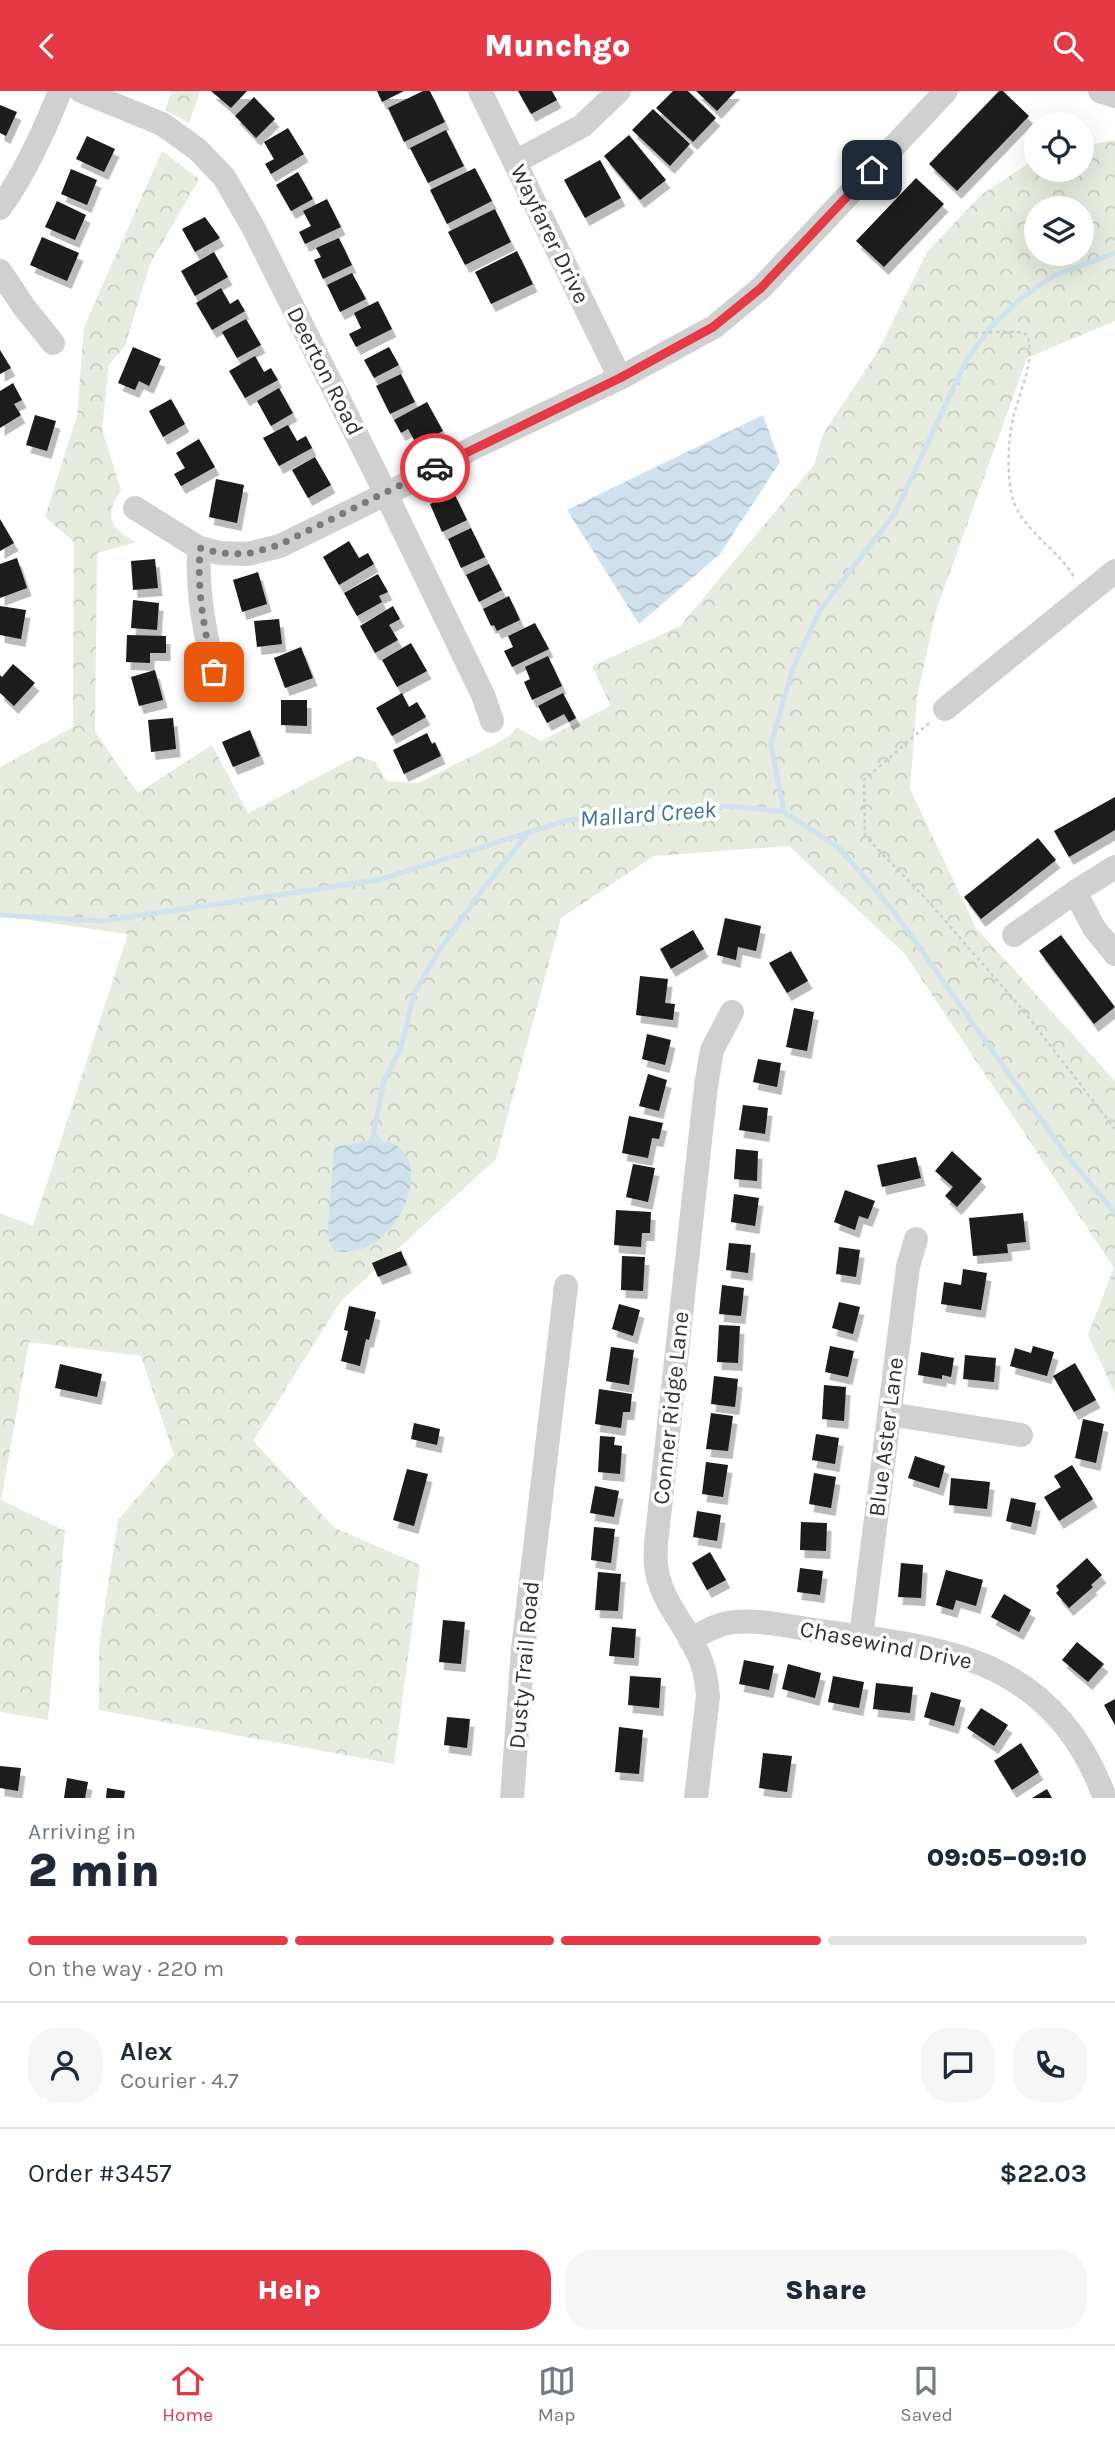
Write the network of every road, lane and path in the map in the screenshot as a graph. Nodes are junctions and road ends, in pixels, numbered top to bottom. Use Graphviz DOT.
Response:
graph roads {
  1 [pos="60,91"];
  2 [pos="80,91"];
  3 [pos="480,91"];
  4 [pos="619,91"];
  5 [pos="946,91"];
  6 [pos="1100,91"];
  7 [pos="1115,96"];
  8 [pos="515,162"];
  9 [pos="0,208"];
  10 [pos="0,271"];
  11 [pos="975,333"];
  12 [pos="53,343"];
  13 [pos="620,378"];
  14 [pos="386,494"];
  15 [pos="135,508"];
  16 [pos="200,548"];
  17 [pos="1115,571"];
  18 [pos="1075,579"];
  19 [pos="214,672"];
  20 [pos="945,709"];
  21 [pos="492,721"];
  22 [pos="1115,867"];
  23 [pos="1075,892"];
  24 [pos="1014,936"];
  25 [pos="1115,954"];
  26 [pos="732,1012"];
  27 [pos="1115,1129"];
  28 [pos="916,1239"];
  29 [pos="566,1286"];
  30 [pos="889,1414"];
  31 [pos="1021,1434"];
  32 [pos="861,1637"];
  33 [pos="690,1640"];
  34 [pos="512,1798"];
  35 [pos="696,1798"];
  36 [pos="1105,1798"];
  1 -- 9 [label="street"];
  2 -- 14 [label="street, Deerton Road"];
  3 -- 8 [label="street, Wayfarer Drive"];
  4 -- 8 [label="street"];
  5 -- 13 [label="street"];
  6 -- 7 [label="street"];
  8 -- 13 [label="street, Wayfarer Drive"];
  10 -- 12 [label="street"];
  11 -- 18 [label="path"];
  13 -- 14 [label="street"];
  14 -- 16 [label="street"];
  14 -- 21 [label="street, Deerton Road"];
  15 -- 16 [label="street"];
  16 -- 19 [label="street"];
  17 -- 20 [label="street"];
  20 -- 27 [label="path"];
  22 -- 23 [label="street"];
  23 -- 24 [label="street"];
  23 -- 25 [label="street"];
  26 -- 33 [label="street, Conner Ridge Lane"];
  28 -- 30 [label="street, Blue Aster Lane"];
  29 -- 34 [label="street, Dusty Trail Road"];
  30 -- 31 [label="street"];
  30 -- 32 [label="street, Blue Aster Lane"];
  32 -- 33 [label="street, Chasewind Drive"];
  32 -- 36 [label="street, Chasewind Drive"];
  33 -- 35 [label="street, Conner Ridge Lane"];
}
